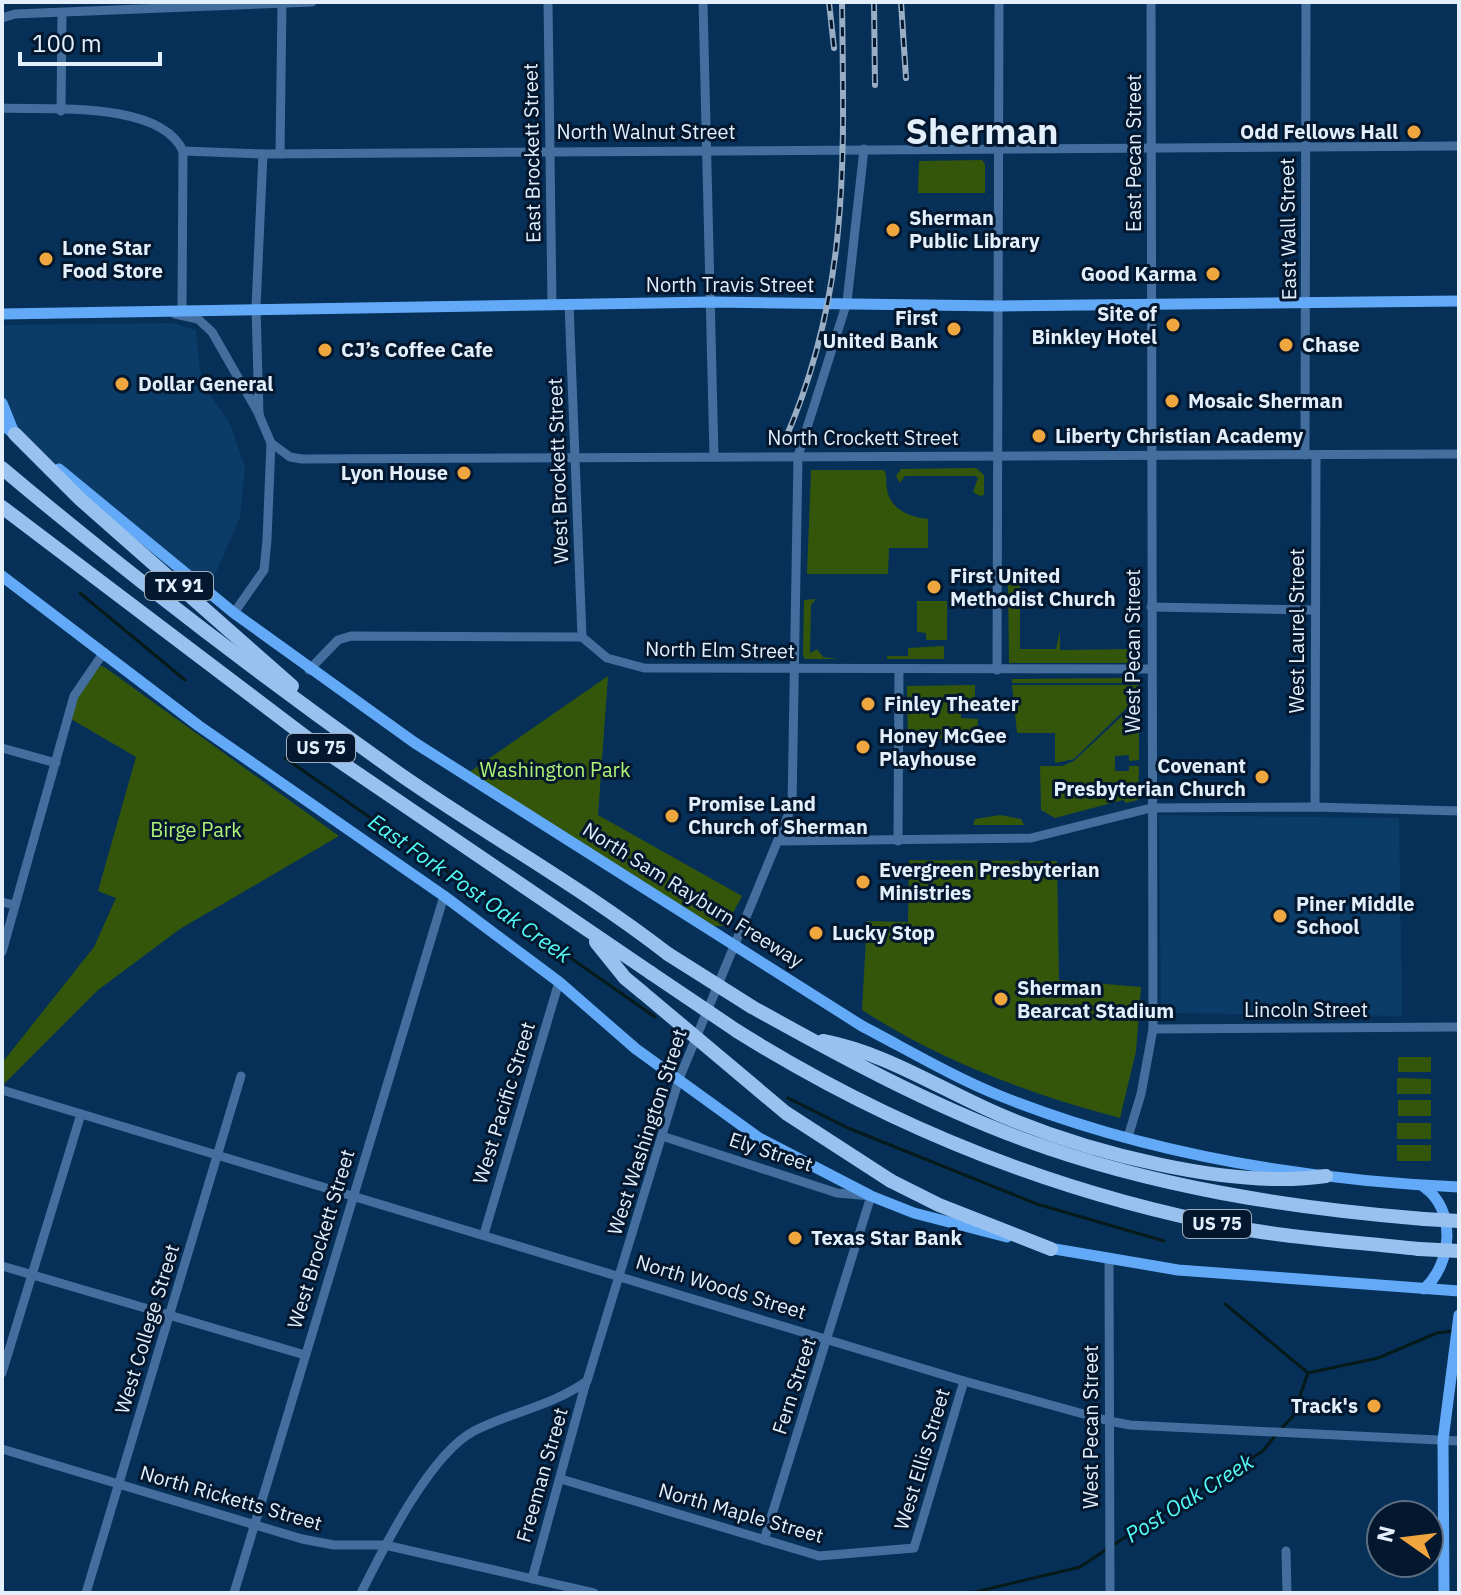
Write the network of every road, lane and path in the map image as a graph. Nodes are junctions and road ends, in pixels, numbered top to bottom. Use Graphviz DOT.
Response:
graph roads {
  1 [pos="282,2"];
  2 [pos="312,2"];
  3 [pos="548,2"];
  4 [pos="703,2"];
  5 [pos="999,2"];
  6 [pos="1151,2"];
  7 [pos="1306,2"];
  8 [pos="62,13"];
  9 [pos="2,18"];
  10 [pos="2,108"];
  11 [pos="61,111"];
  12 [pos="1152,145"];
  13 [pos="1459,146"];
  14 [pos="1305,147"];
  15 [pos="999,148"];
  16 [pos="864,149"];
  17 [pos="549,150"];
  18 [pos="705,150"];
  19 [pos="183,151"];
  20 [pos="263,154"];
  21 [pos="280,154"];
  22 [pos="1459,301"];
  23 [pos="712,302"];
  24 [pos="847,302"];
  25 [pos="1307,303"];
  26 [pos="552,304"];
  27 [pos="569,304"];
  28 [pos="1152,305"];
  29 [pos="1000,306"];
  30 [pos="256,307"];
  31 [pos="182,309"];
  32 [pos="156,310"];
  33 [pos="2,314"];
  34 [pos="2,403"];
  35 [pos="259,415"];
  36 [pos="2,424"];
  37 [pos="15,434"];
  38 [pos="271,443"];
  39 [pos="1151,454"];
  40 [pos="1459,454"];
  41 [pos="995,455"];
  42 [pos="1311,455"];
  43 [pos="798,456"];
  44 [pos="714,457"];
  45 [pos="577,458"];
  46 [pos="2,468"];
  47 [pos="2,507"];
  48 [pos="2,576"];
  49 [pos="1151,607"];
  50 [pos="1314,610"];
  51 [pos="234,613"];
  52 [pos="582,637"];
  53 [pos="104,652"];
  54 [pos="1151,669"];
  55 [pos="309,670"];
  56 [pos="796,670"];
  57 [pos="899,670"];
  58 [pos="997,670"];
  59 [pos="346,735"];
  60 [pos="2,748"];
  61 [pos="56,763"];
  62 [pos="1315,807"];
  63 [pos="1151,808"];
  64 [pos="1459,811"];
  65 [pos="779,841"];
  66 [pos="898,841"];
  67 [pos="444,896"];
  68 [pos="2,902"];
  69 [pos="14,905"];
  70 [pos="586,929"];
  71 [pos="733,944"];
  72 [pos="2,952"];
  73 [pos="559,982"];
  74 [pos="1459,1027"];
  75 [pos="1153,1029"];
  76 [pos="805,1037"];
  77 [pos="241,1076"];
  78 [pos="679,1080"];
  79 [pos="2,1090"];
  80 [pos="81,1114"];
  81 [pos="662,1136"];
  82 [pos="1128,1137"];
  83 [pos="218,1155"];
  84 [pos="1326,1176"];
  85 [pos="1422,1185"];
  86 [pos="1459,1187"];
  87 [pos="353,1195"];
  88 [pos="871,1196"];
  89 [pos="1459,1221"];
  90 [pos="484,1234"];
  91 [pos="1051,1249"];
  92 [pos="1459,1251"];
  93 [pos="1109,1261"];
  94 [pos="2,1266"];
  95 [pos="32,1275"];
  96 [pos="619,1275"];
  97 [pos="1424,1289"];
  98 [pos="1459,1291"];
  99 [pos="169,1315"];
  100 [pos="1459,1315"];
  101 [pos="828,1338"];
  102 [pos="305,1355"];
  103 [pos="2,1373"];
  104 [pos="587,1381"];
  105 [pos="964,1381"];
  106 [pos="1109,1421"];
  107 [pos="1443,1440"];
  108 [pos="1459,1441"];
  109 [pos="2,1449"];
  110 [pos="561,1479"];
  111 [pos="119,1484"];
  112 [pos="255,1524"];
  113 [pos="764,1540"];
  114 [pos="385,1545"];
  115 [pos="914,1548"];
  116 [pos="1286,1551"];
  117 [pos="532,1579"];
  118 [pos="86,1593"];
  119 [pos="234,1593"];
  120 [pos="361,1593"];
  121 [pos="594,1593"];
  122 [pos="1110,1593"];
  123 [pos="1287,1593"];
  124 [pos="1444,1593"];
  1 -- 2 [label="street"];
  1 -- 8 [label="street"];
  1 -- 21 [label="street"];
  3 -- 17 [label="street, East Brockett Street"];
  4 -- 18 [label="street"];
  5 -- 15 [label="street"];
  6 -- 12 [label="street, East Pecan Street"];
  7 -- 14 [label="street, East Wall Street"];
  8 -- 9 [label="street"];
  8 -- 11 [label="street"];
  10 -- 11 [label="street"];
  11 -- 19 [label="street"];
  12 -- 14 [label="street, North Walnut Street"];
  12 -- 15 [label="street, North Walnut Street"];
  12 -- 28 [label="street, East Pecan Street"];
  13 -- 14 [label="street, North Walnut Street"];
  14 -- 25 [label="street, East Wall Street"];
  15 -- 16 [label="street, North Walnut Street"];
  15 -- 29 [label="street"];
  16 -- 18 [label="street, North Walnut Street"];
  16 -- 24 [label="street, West Washington Street"];
  17 -- 18 [label="street, North Walnut Street"];
  17 -- 21 [label="street, North Walnut Street"];
  17 -- 26 [label="street, East Brockett Street"];
  18 -- 23 [label="street"];
  19 -- 20 [label="street, North Walnut Street"];
  19 -- 31 [label="street"];
  20 -- 21 [label="street, North Walnut Street"];
  20 -- 30 [label="street"];
  22 -- 25 [label="main road, North Travis Street"];
  23 -- 24 [label="main road, North Travis Street"];
  23 -- 27 [label="main road, North Travis Street"];
  23 -- 44 [label="street"];
  24 -- 29 [label="main road, North Travis Street"];
  24 -- 43 [label="street, West Washington Street"];
  25 -- 28 [label="main road, North Travis Street"];
  25 -- 42 [label="street, East Wall Street"];
  26 -- 27 [label="main road, North Travis Street"];
  26 -- 30 [label="main road, North Travis Street"];
  27 -- 45 [label="street, West Brockett Street"];
  28 -- 29 [label="main road, North Travis Street"];
  28 -- 39 [label="street, West Pecan Street"];
  29 -- 41 [label="street"];
  30 -- 31 [label="main road, North Travis Street"];
  30 -- 35 [label="street"];
  31 -- 32 [label="main road, North Travis Street"];
  32 -- 33 [label="main road, North Travis Street"];
  32 -- 35 [label="street"];
  34 -- 37 [label="main road"];
  35 -- 38 [label="street"];
  36 -- 37 [label="main road, North Sam Rayburn Freeway"];
  37 -- 51 [label="main road, North Sam Rayburn Freeway"];
  37 -- 59 [label="highway, TX 91"];
  38 -- 45 [label="street, North Crockett Street"];
  38 -- 51 [label="street"];
  39 -- 41 [label="street, North Crockett Street"];
  39 -- 42 [label="street, North Crockett Street"];
  39 -- 49 [label="street, West Pecan Street"];
  40 -- 42 [label="street, North Crockett Street"];
  41 -- 43 [label="street, North Crockett Street"];
  41 -- 58 [label="street"];
  42 -- 50 [label="street, West Laurel Street"];
  43 -- 44 [label="street, North Crockett Street"];
  43 -- 56 [label="street, West Washington Street"];
  44 -- 45 [label="street, North Crockett Street"];
  45 -- 52 [label="street, West Brockett Street"];
  46 -- 59 [label="highway, US 75"];
  47 -- 70 [label="highway, US 75"];
  48 -- 53 [label="main road"];
  49 -- 50 [label="street"];
  49 -- 54 [label="street, West Pecan Street"];
  50 -- 62 [label="street, West Laurel Street"];
  51 -- 55 [label="main road, North Sam Rayburn Freeway"];
  52 -- 55 [label="street"];
  52 -- 56 [label="street, North Elm Street"];
  53 -- 61 [label="street"];
  53 -- 67 [label="main road"];
  54 -- 58 [label="street, North Elm Street"];
  54 -- 63 [label="street, West Pecan Street"];
  55 -- 71 [label="main road, North Sam Rayburn Freeway"];
  56 -- 57 [label="street, North Elm Street"];
  56 -- 65 [label="street, West Washington Street"];
  57 -- 58 [label="street, North Elm Street"];
  57 -- 66 [label="street"];
  59 -- 76 [label="highway, US 75, bridge"];
  60 -- 61 [label="street"];
  61 -- 69 [label="street"];
  62 -- 63 [label="street"];
  62 -- 64 [label="street"];
  63 -- 66 [label="street"];
  63 -- 75 [label="street, West Pecan Street"];
  65 -- 66 [label="street"];
  65 -- 71 [label="street, West Washington Street"];
  67 -- 73 [label="main road"];
  67 -- 87 [label="street, West Brockett Street"];
  68 -- 69 [label="street"];
  69 -- 72 [label="street"];
  70 -- 91 [label="highway, bridge"];
  70 -- 92 [label="highway, US 75, bridge"];
  71 -- 78 [label="street, West Washington Street"];
  71 -- 82 [label="main road, North Sam Rayburn Freeway"];
  73 -- 78 [label="main road"];
  73 -- 90 [label="street, West Pacific Street"];
  74 -- 75 [label="street, Lincoln Street"];
  75 -- 82 [label="street, West Pecan Street"];
  76 -- 84 [label="highway"];
  76 -- 89 [label="highway, US 75, bridge"];
  77 -- 83 [label="street, West College Street"];
  78 -- 81 [label="street, West Washington Street"];
  78 -- 88 [label="main road"];
  79 -- 80 [label="street, North Woods Street"];
  80 -- 83 [label="street, North Woods Street"];
  80 -- 95 [label="street"];
  81 -- 88 [label="street, Ely Street"];
  81 -- 96 [label="street, West Washington Street"];
  82 -- 84 [label="main road, North Sam Rayburn Freeway"];
  83 -- 87 [label="street, North Woods Street"];
  83 -- 99 [label="street, West College Street"];
  84 -- 85 [label="main road, North Sam Rayburn Freeway"];
  85 -- 86 [label="main road, North Sam Rayburn Freeway"];
  85 -- 97 [label="main road"];
  87 -- 90 [label="street, North Woods Street"];
  87 -- 102 [label="street, West Brockett Street"];
  88 -- 91 [label="main road"];
  88 -- 101 [label="street, Fern Street"];
  90 -- 96 [label="street, North Woods Street"];
  91 -- 93 [label="main road"];
  93 -- 97 [label="main road"];
  93 -- 106 [label="street, West Pecan Street"];
  94 -- 95 [label="street"];
  95 -- 99 [label="street"];
  95 -- 103 [label="street"];
  96 -- 101 [label="street, North Woods Street"];
  96 -- 104 [label="street, West Washington Street"];
  97 -- 98 [label="main road"];
  99 -- 102 [label="street"];
  99 -- 111 [label="street, West College Street"];
  100 -- 107 [label="main road"];
  101 -- 105 [label="street, North Woods Street"];
  101 -- 113 [label="street, Fern Street"];
  102 -- 112 [label="street, West Brockett Street"];
  104 -- 110 [label="street, Freeman Street"];
  104 -- 114 [label="street"];
  105 -- 106 [label="street, North Woods Street"];
  105 -- 115 [label="street, West Ellis Street"];
  106 -- 107 [label="street, North Woods Street"];
  106 -- 122 [label="street, West Pecan Street"];
  107 -- 108 [label="street, North Woods Street"];
  107 -- 124 [label="main road"];
  109 -- 111 [label="street, North Ricketts Street"];
  110 -- 113 [label="street, North Maple Street"];
  110 -- 117 [label="street, Freeman Street"];
  111 -- 112 [label="street, North Ricketts Street"];
  111 -- 118 [label="street, West College Street"];
  112 -- 114 [label="street, North Ricketts Street"];
  112 -- 119 [label="street, West Brockett Street"];
  113 -- 115 [label="street, North Maple Street"];
  114 -- 117 [label="street, North Ricketts Street"];
  114 -- 120 [label="street"];
  116 -- 123 [label="street"];
  117 -- 121 [label="street, North Ricketts Street"];
}
